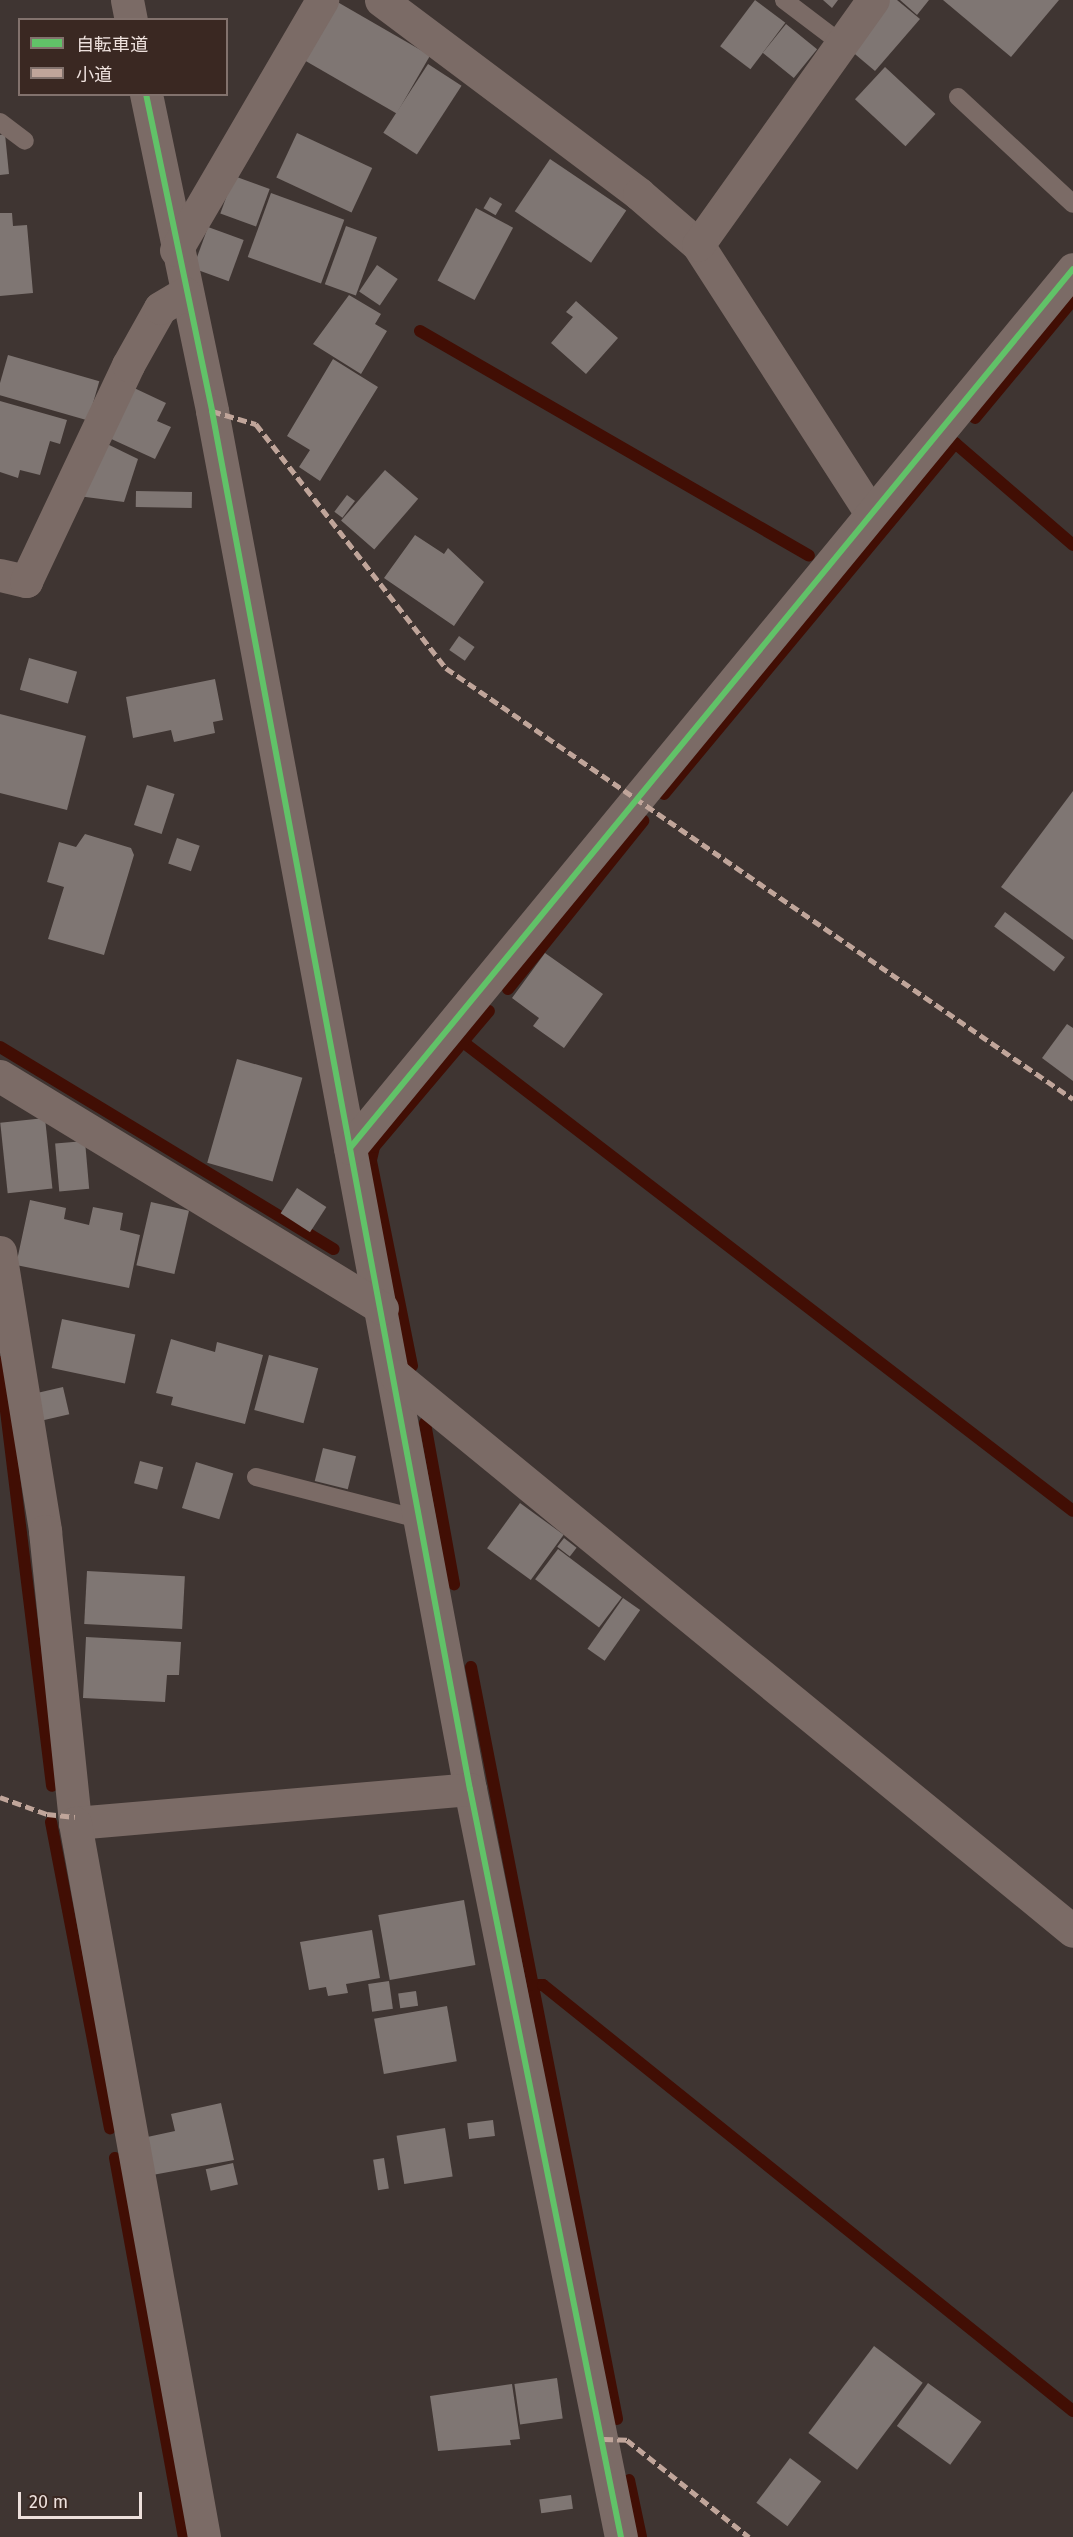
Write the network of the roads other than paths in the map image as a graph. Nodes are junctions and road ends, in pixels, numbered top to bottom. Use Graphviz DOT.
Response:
graph roads {
  1 [pos="127,0"];
  2 [pos="322,0"];
  3 [pos="381,0"];
  4 [pos="784,0"];
  5 [pos="873,0"];
  6 [pos="131,18"];
  7 [pos="842,44"];
  8 [pos="146,96"];
  9 [pos="958,97"];
  10 [pos="0,122"];
  11 [pos="25,141"];
  12 [pos="1073,204"];
  13 [pos="698,245"];
  14 [pos="176,250"];
  15 [pos="1073,268"];
  16 [pos="185,292"];
  17 [pos="870,512"];
  18 [pos="0,575"];
  19 [pos="0,1076"];
  20 [pos="350,1148"];
  21 [pos="0,1252"];
  22 [pos="382,1308"];
  23 [pos="396,1376"];
  24 [pos="256,1477"];
  25 [pos="422,1520"];
  26 [pos="470,1789"];
  27 [pos="75,1823"];
  28 [pos="1073,1931"];
  29 [pos="204,2537"];
  30 [pos="621,2537"];
  1 -- 6 [label="street"];
  2 -- 14 [label="street"];
  3 -- 13 [label="street"];
  4 -- 7 [label="lane"];
  5 -- 7 [label="street"];
  7 -- 13 [label="street"];
  8 -- 14 [label="street"];
  9 -- 12 [label="lane"];
  10 -- 11 [label="lane"];
  13 -- 17 [label="street"];
  14 -- 16 [label="street"];
  15 -- 17 [label="street"];
  16 -- 18 [label="street"];
  16 -- 20 [label="street"];
  17 -- 20 [label="street"];
  19 -- 22 [label="street"];
  20 -- 22 [label="street"];
  21 -- 27 [label="street"];
  22 -- 23 [label="street"];
  23 -- 25 [label="street"];
  23 -- 28 [label="street"];
  24 -- 25 [label="lane"];
  25 -- 26 [label="street"];
  26 -- 27 [label="street"];
  26 -- 30 [label="street"];
  27 -- 29 [label="street"];
}
